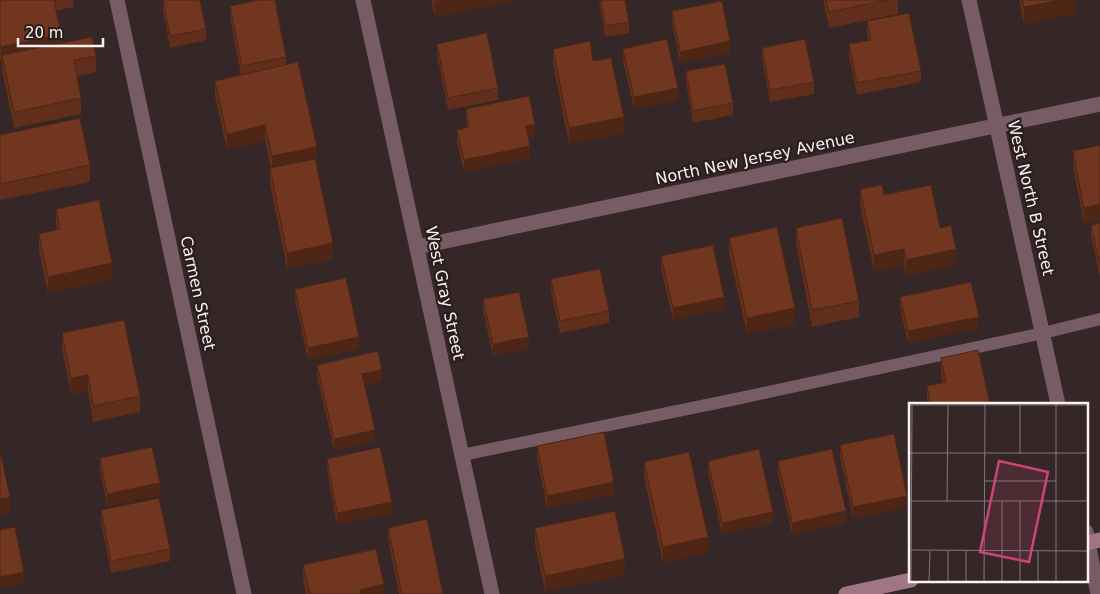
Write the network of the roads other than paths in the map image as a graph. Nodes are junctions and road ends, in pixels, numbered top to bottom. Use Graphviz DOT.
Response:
graph roads {
  1 [pos="117,0"];
  2 [pos="363,0"];
  3 [pos="969,0"];
  4 [pos="1100,104"];
  5 [pos="997,125"];
  6 [pos="417,247"];
  7 [pos="1100,318"];
  8 [pos="1043,333"];
  9 [pos="1058,403"];
  10 [pos="462,455"];
  11 [pos="1090,539"];
  12 [pos="909,580"];
  13 [pos="244,594"];
  14 [pos="492,594"];
  15 [pos="846,594"];
  16 [pos="1098,594"];
  1 -- 13 [label="street, Carmen Street"];
  2 -- 6 [label="street, West Gray Street"];
  3 -- 5 [label="street, West North B Street"];
  4 -- 5 [label="street, North New Jersey Avenue"];
  5 -- 6 [label="street, North New Jersey Avenue"];
  5 -- 8 [label="street, West North B Street"];
  6 -- 10 [label="street, West Gray Street"];
  7 -- 8 [label="lane"];
  8 -- 9 [label="street, West North B Street"];
  8 -- 10 [label="lane"];
  10 -- 14 [label="street, West Gray Street"];
  11 -- 16 [label="street"];
  12 -- 15 [label="street"];
}
